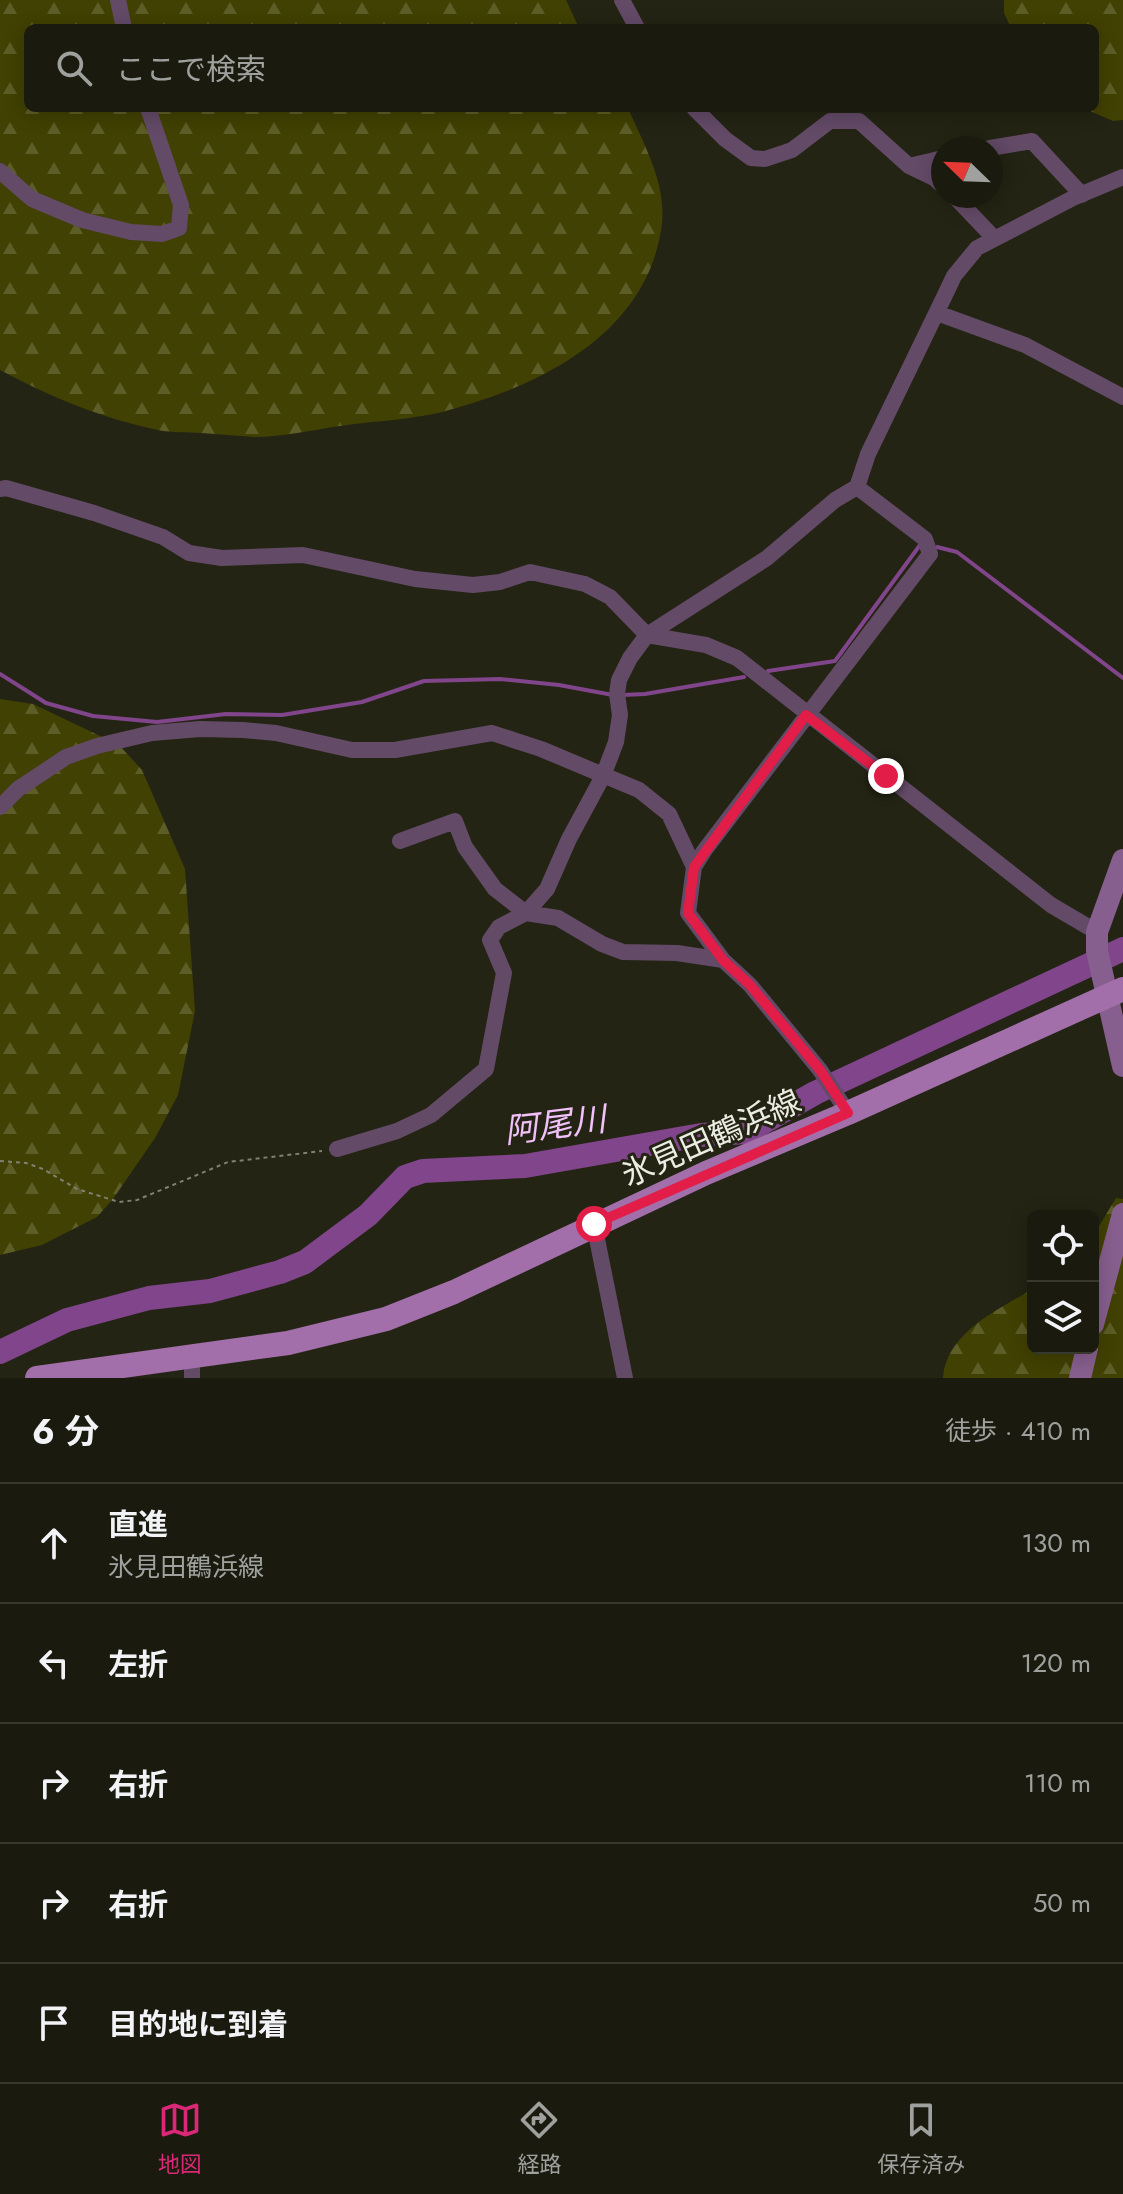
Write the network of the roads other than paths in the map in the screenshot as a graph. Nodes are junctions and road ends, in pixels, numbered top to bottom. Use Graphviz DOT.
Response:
graph roads {
  1 [pos="118,0"];
  2 [pos="622,0"];
  3 [pos="123,24"];
  4 [pos="635,24"];
  5 [pos="149,112"];
  6 [pos="698,112"];
  7 [pos="1003,146"];
  8 [pos="931,161"];
  9 [pos="909,166"];
  10 [pos="0,171"];
  11 [pos="931,177"];
  12 [pos="1123,177"];
  13 [pos="1082,195"];
  14 [pos="965,208"];
  15 [pos="994,238"];
  16 [pos="937,313"];
  17 [pos="1123,397"];
  18 [pos="857,487"];
  19 [pos="0,489"];
  20 [pos="647,635"];
  21 [pos="806,715"];
  22 [pos="603,776"];
  23 [pos="0,807"];
  24 [pos="400,841"];
  25 [pos="1123,860"];
  26 [pos="694,867"];
  27 [pos="526,913"];
  28 [pos="1097,942"];
  29 [pos="723,960"];
  30 [pos="1111,989"];
  31 [pos="1123,1066"];
  32 [pos="844,1107"];
  33 [pos="337,1149"];
  34 [pos="1123,1214"];
  35 [pos="594,1224"];
  36 [pos="1099,1302"];
  37 [pos="1086,1354"];
  38 [pos="192,1367"];
  39 [pos="37,1378"];
  40 [pos="625,1378"];
  41 [pos="1080,1378"];
  1 -- 3 [label="street"];
  2 -- 4 [label="street"];
  5 -- 10 [label="street"];
  6 -- 9 [label="street"];
  7 -- 13 [label="street"];
  8 -- 9 [label="street"];
  9 -- 11 [label="street"];
  12 -- 13 [label="street"];
  13 -- 15 [label="street"];
  14 -- 15 [label="street"];
  15 -- 16 [label="street"];
  16 -- 17 [label="street"];
  16 -- 18 [label="street"];
  18 -- 20 [label="street"];
  18 -- 21 [label="street"];
  19 -- 20 [label="street"];
  20 -- 21 [label="street"];
  20 -- 22 [label="street"];
  21 -- 26 [label="street"];
  21 -- 28 [label="street"];
  22 -- 23 [label="street"];
  22 -- 26 [label="street"];
  22 -- 27 [label="street"];
  24 -- 27 [label="street"];
  25 -- 28 [label="street"];
  26 -- 29 [label="street"];
  27 -- 29 [label="street"];
  27 -- 33 [label="street"];
  28 -- 30 [label="street"];
  29 -- 32 [label="street"];
  30 -- 31 [label="street"];
  30 -- 32 [label="main road, 氷見田鶴浜線"];
  32 -- 35 [label="main road, 氷見田鶴浜線"];
  34 -- 36 [label="street"];
  35 -- 38 [label="main road, 氷見田鶴浜線"];
  35 -- 40 [label="street"];
  37 -- 41 [label="street"];
  38 -- 39 [label="main road, 氷見田鶴浜線"];
}
